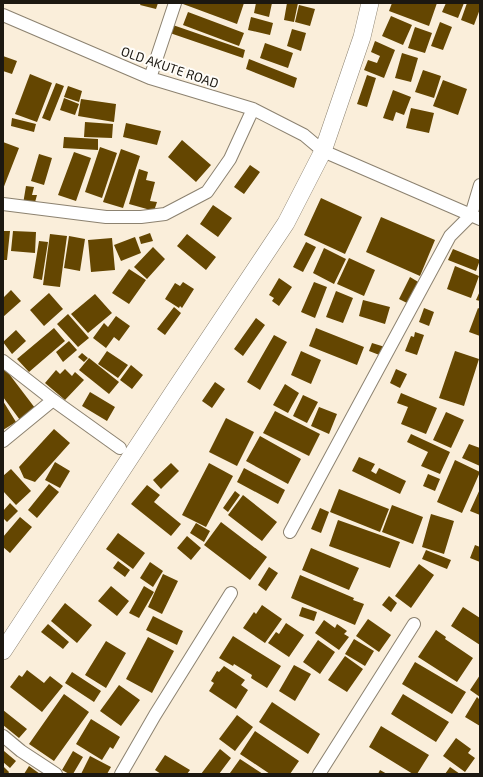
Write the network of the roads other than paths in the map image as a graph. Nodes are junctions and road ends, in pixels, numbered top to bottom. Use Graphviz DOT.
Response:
graph roads {
  1 [pos="175,3"];
  2 [pos="370,3"];
  3 [pos="3,15"];
  4 [pos="150,78"];
  5 [pos="253,109"];
  6 [pos="323,151"];
  7 [pos="480,185"];
  8 [pos="3,204"];
  9 [pos="476,217"];
  10 [pos="3,361"];
  11 [pos="53,400"];
  12 [pos="3,441"];
  13 [pos="120,448"];
  14 [pos="290,532"];
  15 [pos="231,593"];
  16 [pos="414,624"];
  17 [pos="3,651"];
  18 [pos="3,736"];
  19 [pos="125,772"];
  20 [pos="56,774"];
  21 [pos="319,774"];
  1 -- 4 [label="street"];
  2 -- 6 [label="main road"];
  3 -- 4 [label="street, OLD AKUTE ROAD"];
  4 -- 5 [label="street, OLD AKUTE ROAD"];
  5 -- 6 [label="street, OLD AKUTE ROAD"];
  5 -- 8 [label="street"];
  6 -- 9 [label="street, OLD AKUTE ROAD"];
  6 -- 17 [label="main road"];
  7 -- 9 [label="street"];
  9 -- 14 [label="street"];
  10 -- 11 [label="street"];
  11 -- 12 [label="street"];
  11 -- 13 [label="street"];
  15 -- 19 [label="street"];
  16 -- 21 [label="street"];
  18 -- 20 [label="street"];
}
